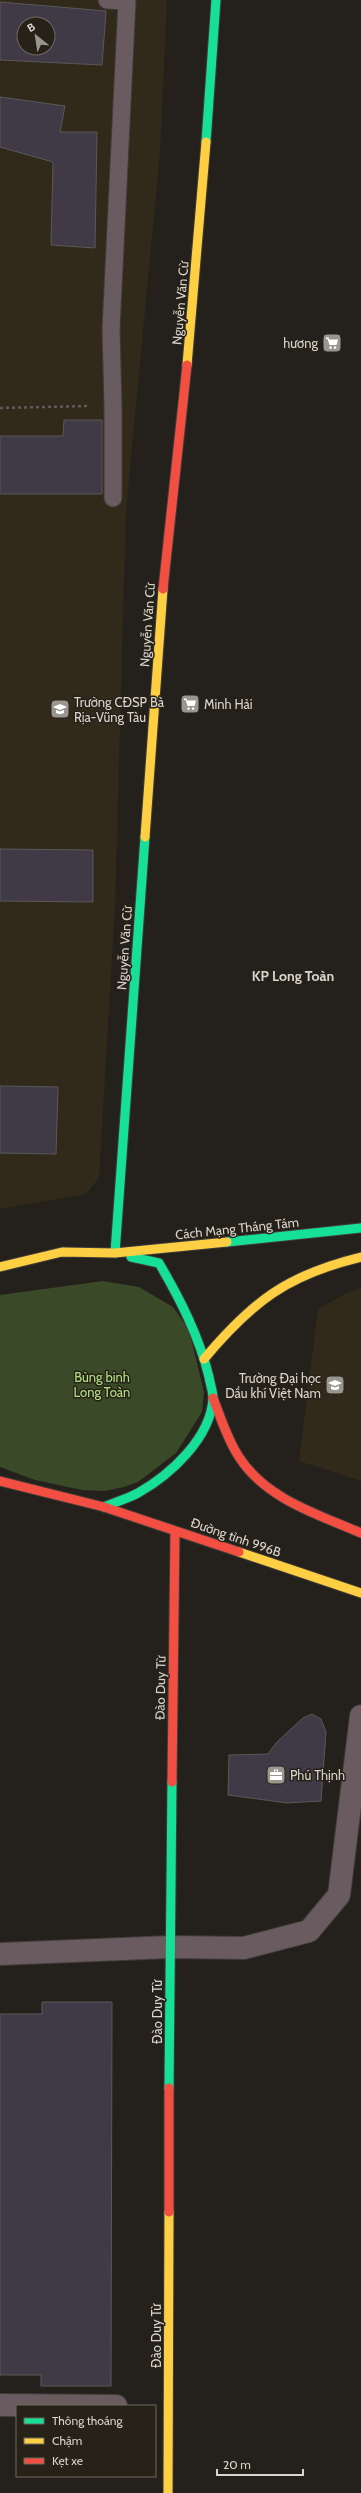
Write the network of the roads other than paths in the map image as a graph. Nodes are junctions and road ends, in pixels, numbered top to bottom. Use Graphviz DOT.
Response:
graph roads {
  1 [pos="107,0"];
  2 [pos="216,0"];
  3 [pos="113,498"];
  4 [pos="361,1228"];
  5 [pos="115,1253"];
  6 [pos="361,1256"];
  7 [pos="0,1267"];
  8 [pos="204,1359"];
  9 [pos="213,1398"];
  10 [pos="0,1481"];
  11 [pos="104,1506"];
  12 [pos="175,1530"];
  13 [pos="361,1533"];
  14 [pos="361,1593"];
  15 [pos="361,1716"];
  16 [pos="170,1947"];
  17 [pos="0,1954"];
  18 [pos="0,2406"];
  19 [pos="16,2406"];
  20 [pos="162,2406"];
  21 [pos="168,2493"];
  1 -- 3 [label="lane"];
  2 -- 5 [label="main road, Nguyễn Văn Cừ"];
  4 -- 5 [label="main road, Cách Mạng Tháng Tám"];
  5 -- 7 [label="main road"];
  5 -- 8 [label="main road"];
  6 -- 8 [label="main road"];
  8 -- 9 [label="main road"];
  9 -- 11 [label="main road"];
  9 -- 13 [label="main road"];
  10 -- 11 [label="main road"];
  11 -- 12 [label="main road, Đường tỉnh 996B"];
  12 -- 14 [label="main road, Đường tỉnh 996B"];
  12 -- 16 [label="main road, Đào Duy Từ"];
  15 -- 16 [label="street"];
  16 -- 17 [label="street"];
  16 -- 20 [label="main road, Đào Duy Từ"];
  18 -- 19 [label="street"];
  20 -- 21 [label="main road, Đào Duy Từ"];
}
